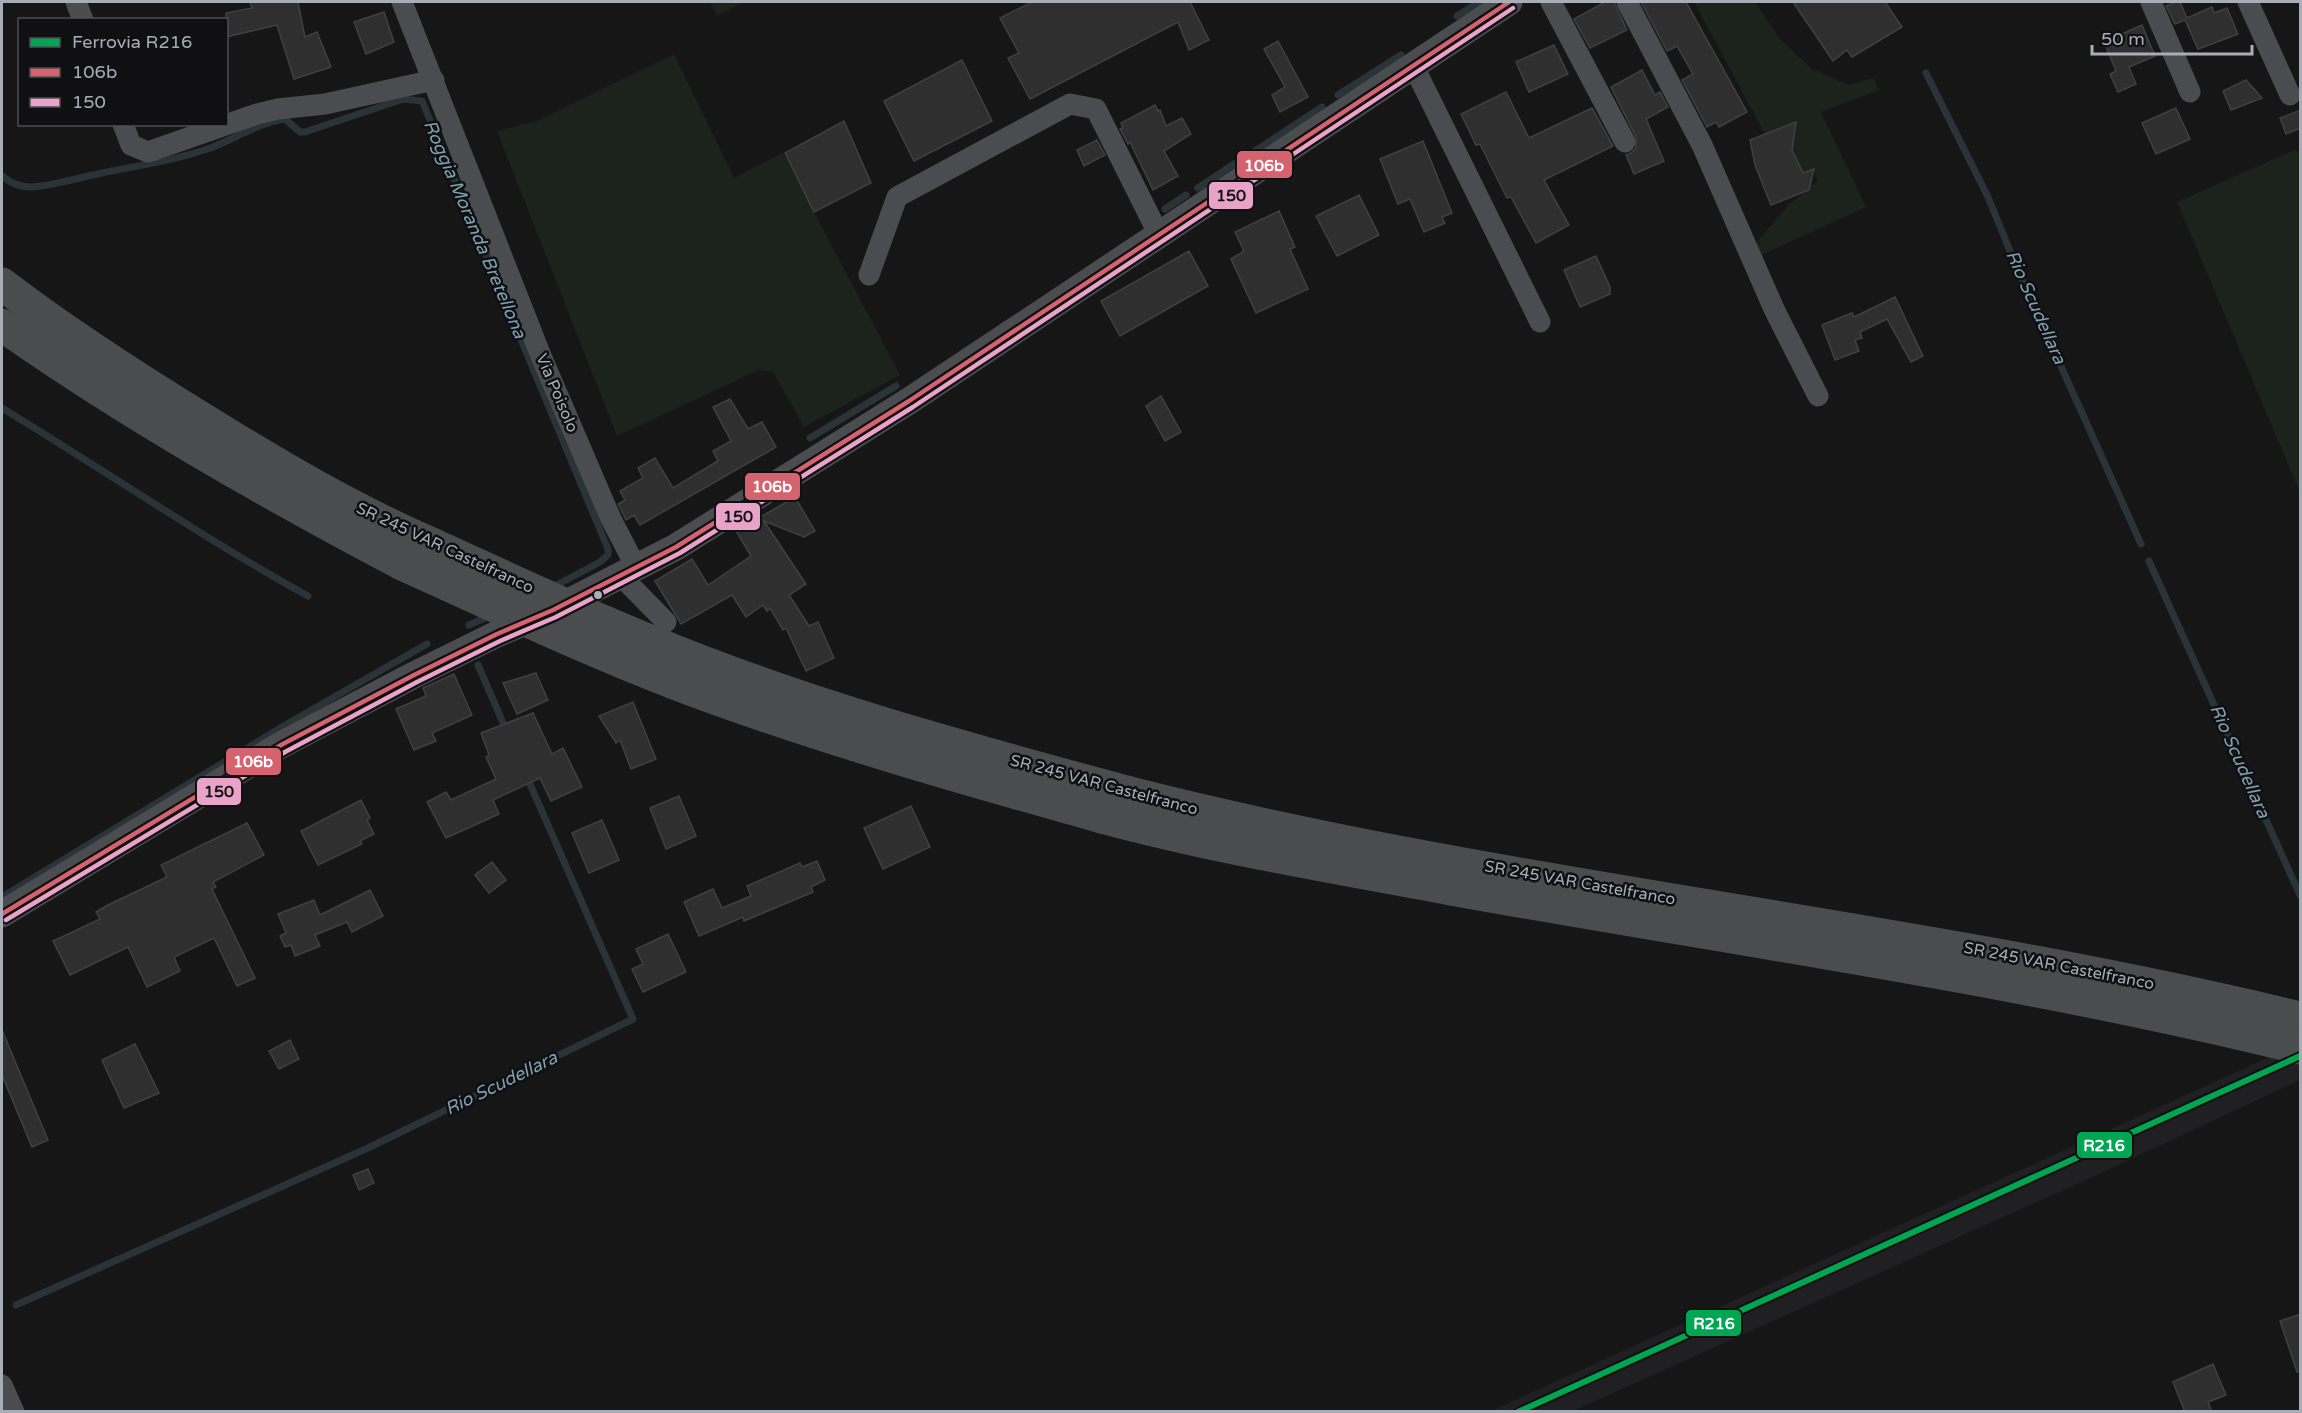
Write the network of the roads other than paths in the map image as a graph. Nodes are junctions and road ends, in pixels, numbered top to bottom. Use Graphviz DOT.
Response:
graph roads {
  1 [pos="76,2"];
  2 [pos="402,2"];
  3 [pos="1509,2"];
  4 [pos="1551,2"];
  5 [pos="1627,2"];
  6 [pos="2151,2"];
  7 [pos="2248,2"];
  8 [pos="82,18"];
  9 [pos="1417,63"];
  10 [pos="434,80"];
  11 [pos="2190,92"];
  12 [pos="2290,95"];
  13 [pos="228,124"];
  14 [pos="124,126"];
  15 [pos="223,126"];
  16 [pos="1625,141"];
  17 [pos="1158,233"];
  18 [pos="869,275"];
  19 [pos="2,284"];
  20 [pos="1540,322"];
  21 [pos="2,325"];
  22 [pos="1818,396"];
  23 [pos="628,571"];
  24 [pos="666,622"];
  25 [pos="2,914"];
  26 [pos="2189,1007"];
  27 [pos="2301,1018"];
  28 [pos="2301,1048"];
  29 [pos="2,1385"];
  30 [pos="14,1412"];
  1 -- 8 [label="street"];
  2 -- 10 [label="street, Via Poisolo"];
  3 -- 9 [label="street"];
  4 -- 16 [label="street"];
  5 -- 22 [label="street"];
  6 -- 11 [label="street"];
  7 -- 12 [label="street"];
  9 -- 17 [label="street"];
  9 -- 20 [label="street"];
  10 -- 13 [label="street"];
  10 -- 23 [label="street, Via Poisolo"];
  14 -- 15 [label="street"];
  17 -- 18 [label="street"];
  17 -- 23 [label="street"];
  19 -- 26 [label="highway, SR 245 VAR Castelfranco, bridge"];
  21 -- 26 [label="highway, SR 245 VAR Castelfranco, bridge"];
  23 -- 24 [label="street, Via Poisolo"];
  23 -- 25 [label="street"];
  26 -- 27 [label="highway, SR 245 VAR Castelfranco"];
  26 -- 28 [label="highway, SR 245 VAR Castelfranco"];
  29 -- 30 [label="street"];
}
